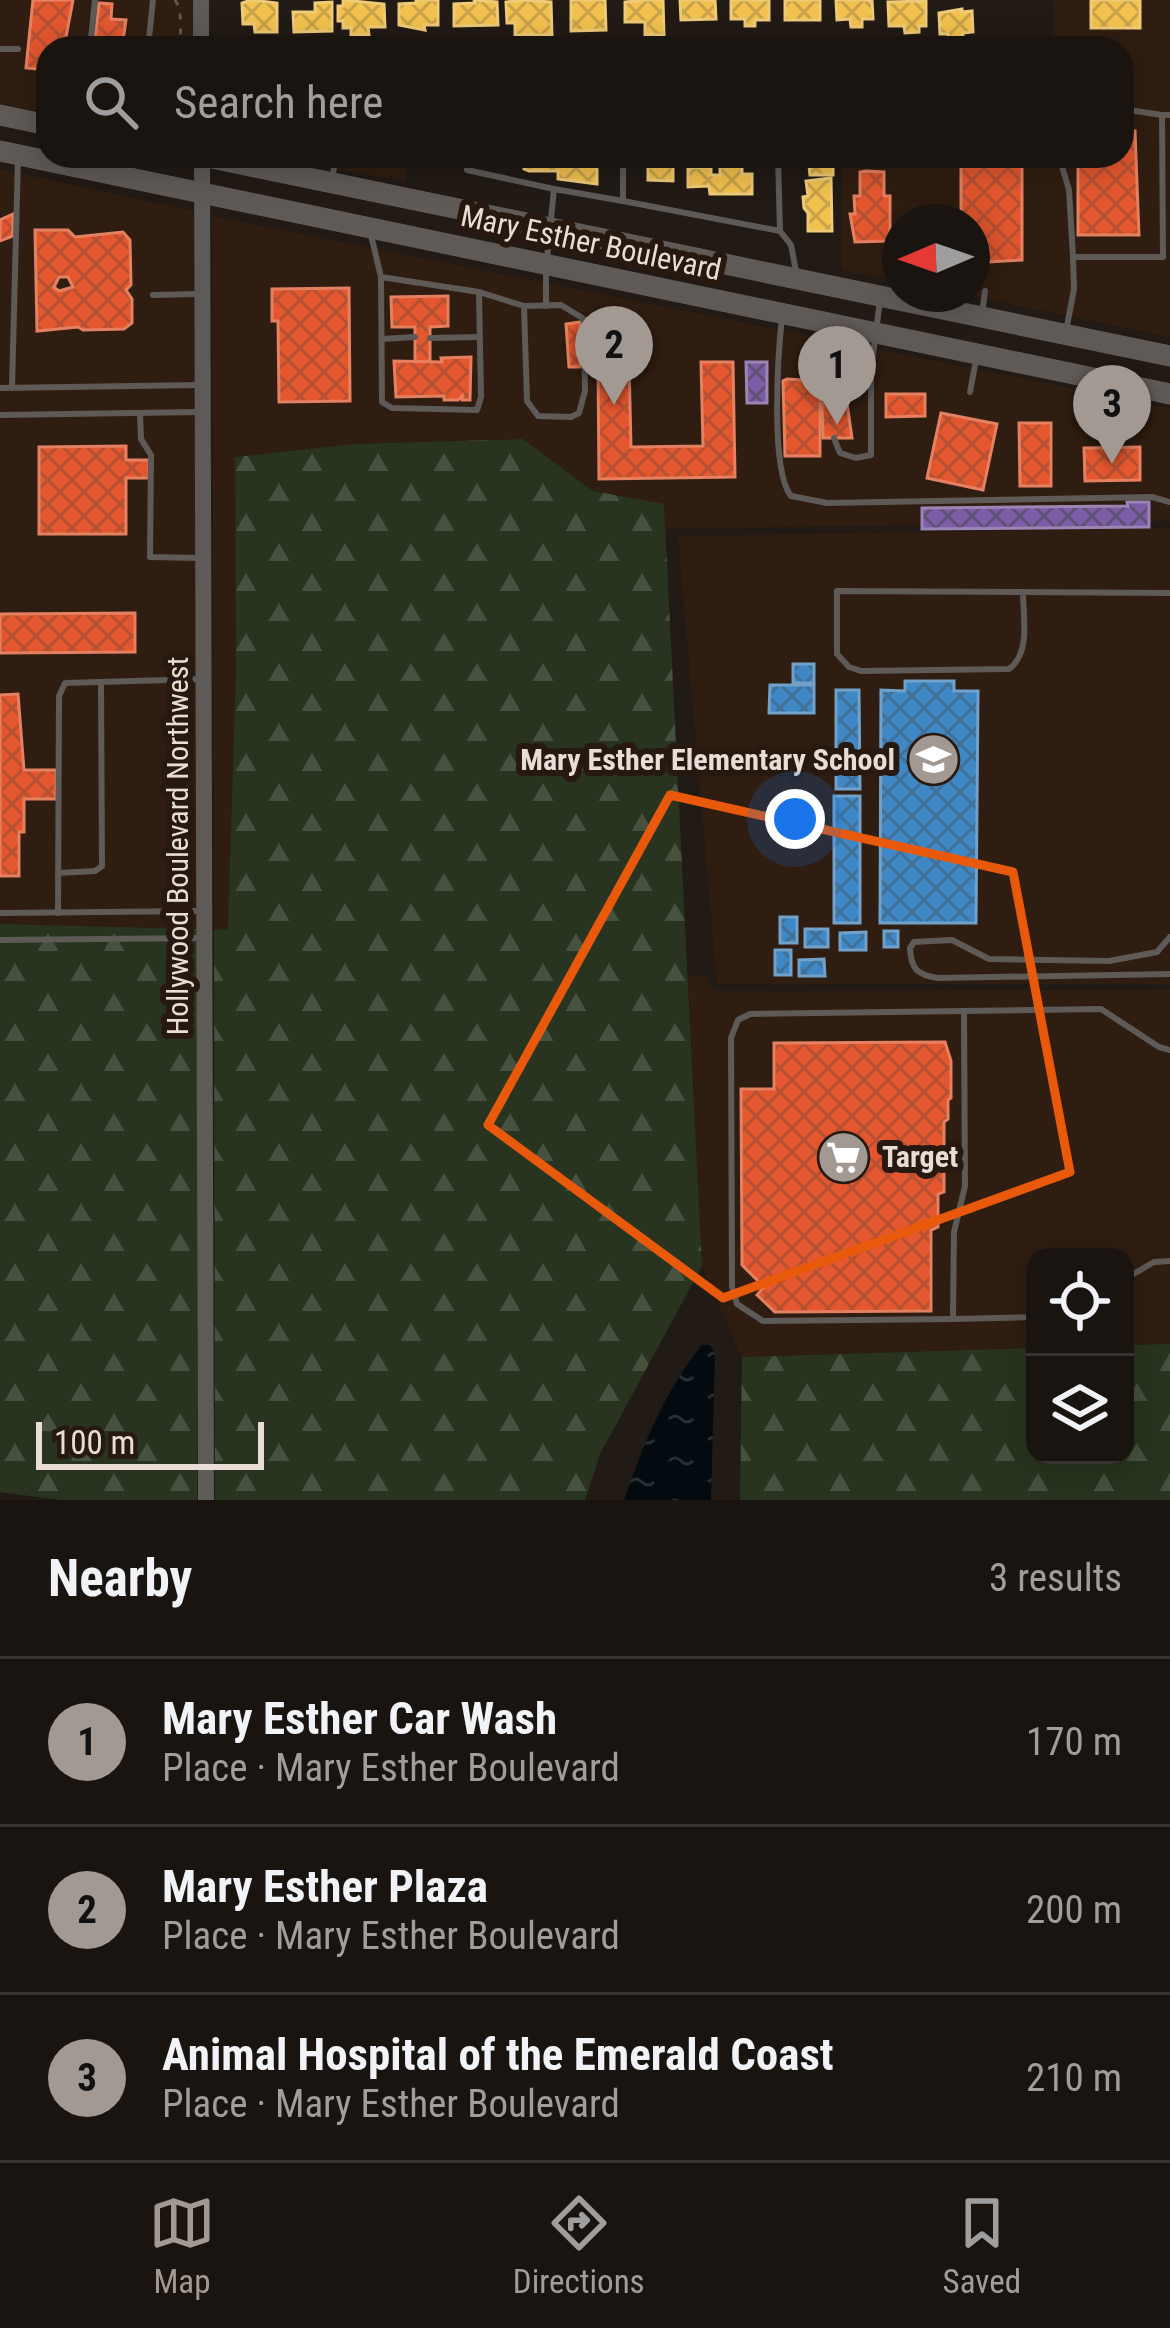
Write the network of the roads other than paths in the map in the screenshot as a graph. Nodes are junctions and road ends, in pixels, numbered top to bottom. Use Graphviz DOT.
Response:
graph roads {
  1 [pos="95,0"];
  2 [pos="153,0"];
  3 [pos="201,0"];
  4 [pos="91,36"];
  5 [pos="149,36"];
  6 [pos="202,36"];
  7 [pos="18,49"];
  8 [pos="0,50"];
  9 [pos="1134,111"];
  10 [pos="0,115"];
  11 [pos="1166,115"];
  12 [pos="36,122"];
  13 [pos="9,153"];
  14 [pos="82,168"];
  15 [pos="202,168"];
  16 [pos="262,168"];
  17 [pos="334,168"];
  18 [pos="467,168"];
  19 [pos="623,168"];
  20 [pos="778,168"];
  21 [pos="1063,168"];
  22 [pos="332,182"];
  23 [pos="554,189"];
  24 [pos="203,193"];
  25 [pos="623,201"];
  26 [pos="370,228"];
  27 [pos="548,229"];
  28 [pos="780,231"];
  29 [pos="1073,257"];
  30 [pos="546,265"];
  31 [pos="381,277"];
  32 [pos="404,280"];
  33 [pos="798,280"];
  34 [pos="433,285"];
  35 [pos="478,292"];
  36 [pos="0,293"];
  37 [pos="15,293"];
  38 [pos="203,294"];
  39 [pos="153,295"];
  40 [pos="433,296"];
  41 [pos="404,297"];
  42 [pos="881,297"];
  43 [pos="524,306"];
  44 [pos="546,306"];
  45 [pos="982,312"];
  46 [pos="782,314"];
  47 [pos="981,317"];
  48 [pos="404,327"];
  49 [pos="434,327"];
  50 [pos="874,333"];
  51 [pos="1066,335"];
  52 [pos="479,337"];
  53 [pos="405,338"];
  54 [pos="415,338"];
  55 [pos="382,339"];
  56 [pos="977,354"];
  57 [pos="1170,356"];
  58 [pos="871,370"];
  59 [pos="204,386"];
  60 [pos="0,388"];
  61 [pos="12,388"];
  62 [pos="970,392"];
  63 [pos="1170,394"];
  64 [pos="834,403"];
  65 [pos="140,412"];
  66 [pos="204,412"];
  67 [pos="0,415"];
  68 [pos="834,438"];
  69 [pos="1170,502"];
  70 [pos="205,557"];
  71 [pos="1023,592"];
  72 [pos="1170,593"];
  73 [pos="205,679"];
  74 [pos="101,682"];
  75 [pos="58,873"];
  76 [pos="205,911"];
  77 [pos="0,913"];
  78 [pos="58,913"];
  79 [pos="1170,937"];
  80 [pos="206,938"];
  81 [pos="0,940"];
  82 [pos="1170,974"];
  83 [pos="964,1012"];
  84 [pos="1170,1050"];
  85 [pos="1170,1262"];
  86 [pos="1134,1274"];
  87 [pos="953,1318"];
  88 [pos="1026,1318"];
  89 [pos="206,1500"];
  1 -- 4 [label="lane"];
  2 -- 5 [label="lane"];
  3 -- 6 [label="street"];
  7 -- 8 [label="lane"];
  9 -- 11 [label="lane"];
  10 -- 12 [label="main road"];
  11 -- 29 [label="lane"];
  13 -- 37 [label="lane"];
  14 -- 24 [label="main road, Mary Esther Boulevard"];
  15 -- 24 [label="street, Hollywood Boulevard Northwest"];
  16 -- 22 [label="main road, Mary Esther Boulevard"];
  17 -- 22 [label="lane"];
  18 -- 23 [label="lane"];
  19 -- 25 [label="lane"];
  20 -- 28 [label="lane"];
  21 -- 29 [label="lane"];
  22 -- 27 [label="main road, Mary Esther Boulevard"];
  23 -- 25 [label="lane"];
  23 -- 27 [label="lane"];
  24 -- 26 [label="main road, Mary Esther Boulevard"];
  24 -- 38 [label="street, Hollywood Boulevard Northwest"];
  25 -- 28 [label="lane"];
  26 -- 30 [label="main road, Mary Esther Boulevard"];
  26 -- 31 [label="lane"];
  27 -- 30 [label="lane"];
  27 -- 33 [label="main road, Mary Esther Boulevard"];
  28 -- 33 [label="lane"];
  29 -- 51 [label="lane"];
  30 -- 44 [label="lane"];
  30 -- 46 [label="main road, Mary Esther Boulevard"];
  31 -- 32 [label="lane"];
  31 -- 55 [label="lane"];
  32 -- 34 [label="lane"];
  32 -- 41 [label="lane"];
  33 -- 42 [label="main road, Mary Esther Boulevard"];
  34 -- 35 [label="lane"];
  34 -- 40 [label="lane"];
  35 -- 43 [label="lane"];
  35 -- 52 [label="lane"];
  36 -- 37 [label="lane"];
  37 -- 61 [label="lane"];
  38 -- 39 [label="lane"];
  38 -- 59 [label="street, Hollywood Boulevard Northwest"];
  42 -- 47 [label="main road, Mary Esther Boulevard"];
  42 -- 50 [label="lane"];
  43 -- 44 [label="lane"];
  43 -- 44 [label="lane"];
  45 -- 47 [label="lane"];
  46 -- 50 [label="main road, Mary Esther Boulevard"];
  46 -- 69 [label="lane"];
  47 -- 51 [label="main road, Mary Esther Boulevard"];
  48 -- 53 [label="lane"];
  49 -- 52 [label="lane"];
  50 -- 56 [label="main road, Mary Esther Boulevard"];
  50 -- 58 [label="lane"];
  51 -- 57 [label="main road, Mary Esther Boulevard"];
  52 -- 55 [label="lane"];
  53 -- 54 [label="lane"];
  53 -- 55 [label="lane"];
  56 -- 62 [label="lane"];
  56 -- 63 [label="main road, Mary Esther Boulevard"];
  58 -- 64 [label="lane"];
  58 -- 68 [label="lane"];
  59 -- 61 [label="lane"];
  59 -- 66 [label="street, Hollywood Boulevard Northwest"];
  60 -- 61 [label="lane"];
  65 -- 66 [label="lane"];
  65 -- 67 [label="lane"];
  65 -- 70 [label="lane"];
  66 -- 70 [label="street, Hollywood Boulevard Northwest"];
  70 -- 73 [label="street, Hollywood Boulevard Northwest"];
  71 -- 71 [label="lane"];
  71 -- 72 [label="lane"];
  73 -- 74 [label="lane"];
  73 -- 76 [label="street, Hollywood Boulevard Northwest"];
  74 -- 75 [label="lane"];
  74 -- 75 [label="lane"];
  75 -- 78 [label="lane"];
  76 -- 78 [label="lane"];
  76 -- 80 [label="street, Hollywood Boulevard Northwest"];
  77 -- 78 [label="lane"];
  79 -- 82 [label="lane"];
  80 -- 81 [label="lane"];
  80 -- 89 [label="street, Hollywood Boulevard Northwest"];
  83 -- 84 [label="lane"];
  83 -- 87 [label="lane"];
  83 -- 87 [label="lane"];
  85 -- 86 [label="lane"];
  87 -- 88 [label="lane"];
}
